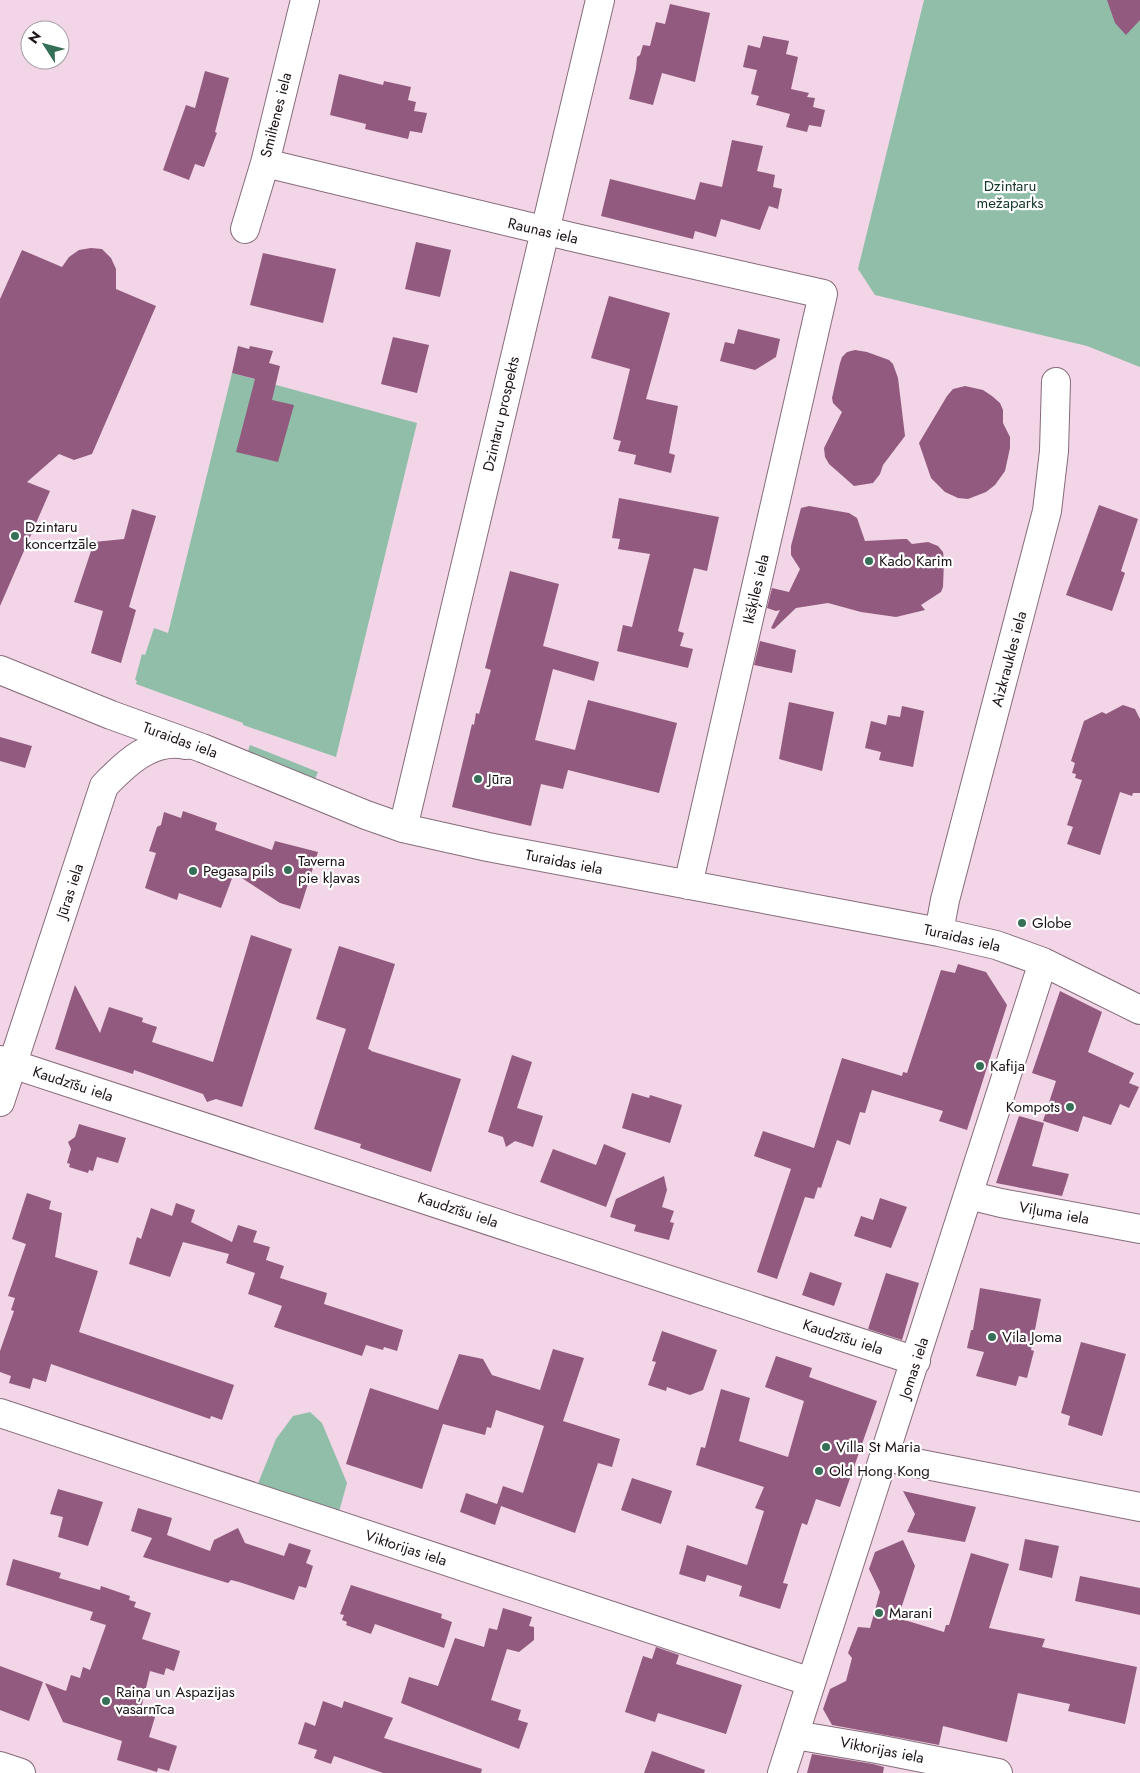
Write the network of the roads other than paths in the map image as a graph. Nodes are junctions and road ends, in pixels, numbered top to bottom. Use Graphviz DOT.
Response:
graph roads {
  1 [pos="305,0"];
  2 [pos="600,0"];
  3 [pos="264,163"];
  4 [pos="245,229"];
  5 [pos="544,231"];
  6 [pos="823,294"];
  7 [pos="1056,382"];
  8 [pos="0,670"];
  9 [pos="202,748"];
  10 [pos="403,828"];
  11 [pos="688,885"];
  12 [pos="939,932"];
  13 [pos="1043,962"];
  14 [pos="1140,1010"];
  15 [pos="6,1062"];
  16 [pos="0,1102"];
  17 [pos="968,1195"];
  18 [pos="1140,1229"];
  19 [pos="916,1361"];
  20 [pos="0,1414"];
  21 [pos="885,1457"];
  22 [pos="1140,1507"];
  23 [pos="811,1682"];
  24 [pos="795,1735"];
  25 [pos="0,1766"];
  26 [pos="21,1773"];
  27 [pos="782,1773"];
  28 [pos="998,1773"];
  1 -- 3 [label="street, Smiltenes iela"];
  2 -- 5 [label="street, Dzintaru prospekts"];
  3 -- 4 [label="street, Smiltenes iela"];
  3 -- 5 [label="street, Raunas iela"];
  5 -- 6 [label="street, Raunas iela"];
  5 -- 10 [label="street, Dzintaru prospekts"];
  6 -- 11 [label="street, Ikšķiles iela"];
  7 -- 12 [label="street, Aizkraukles iela"];
  8 -- 9 [label="street, Turaidas iela"];
  9 -- 10 [label="street, Turaidas iela"];
  9 -- 15 [label="street, Jūras iela"];
  10 -- 11 [label="street, Turaidas iela"];
  11 -- 12 [label="street, Turaidas iela"];
  12 -- 13 [label="street, Turaidas iela"];
  13 -- 14 [label="street, Turaidas iela"];
  13 -- 17 [label="street, Jomas iela"];
  15 -- 16 [label="street, Jūras iela"];
  15 -- 19 [label="street, Kaudzīšu iela"];
  17 -- 18 [label="street, Viļuma iela"];
  17 -- 19 [label="street, Jomas iela"];
  19 -- 21 [label="street, Jomas iela"];
  20 -- 23 [label="street, Viktorijas iela"];
  21 -- 22 [label="street"];
  21 -- 23 [label="street, Jomas iela"];
  23 -- 24 [label="street, Jomas iela"];
  24 -- 27 [label="street, Jomas iela"];
  24 -- 28 [label="street, Viktorijas iela"];
  25 -- 26 [label="street"];
}
